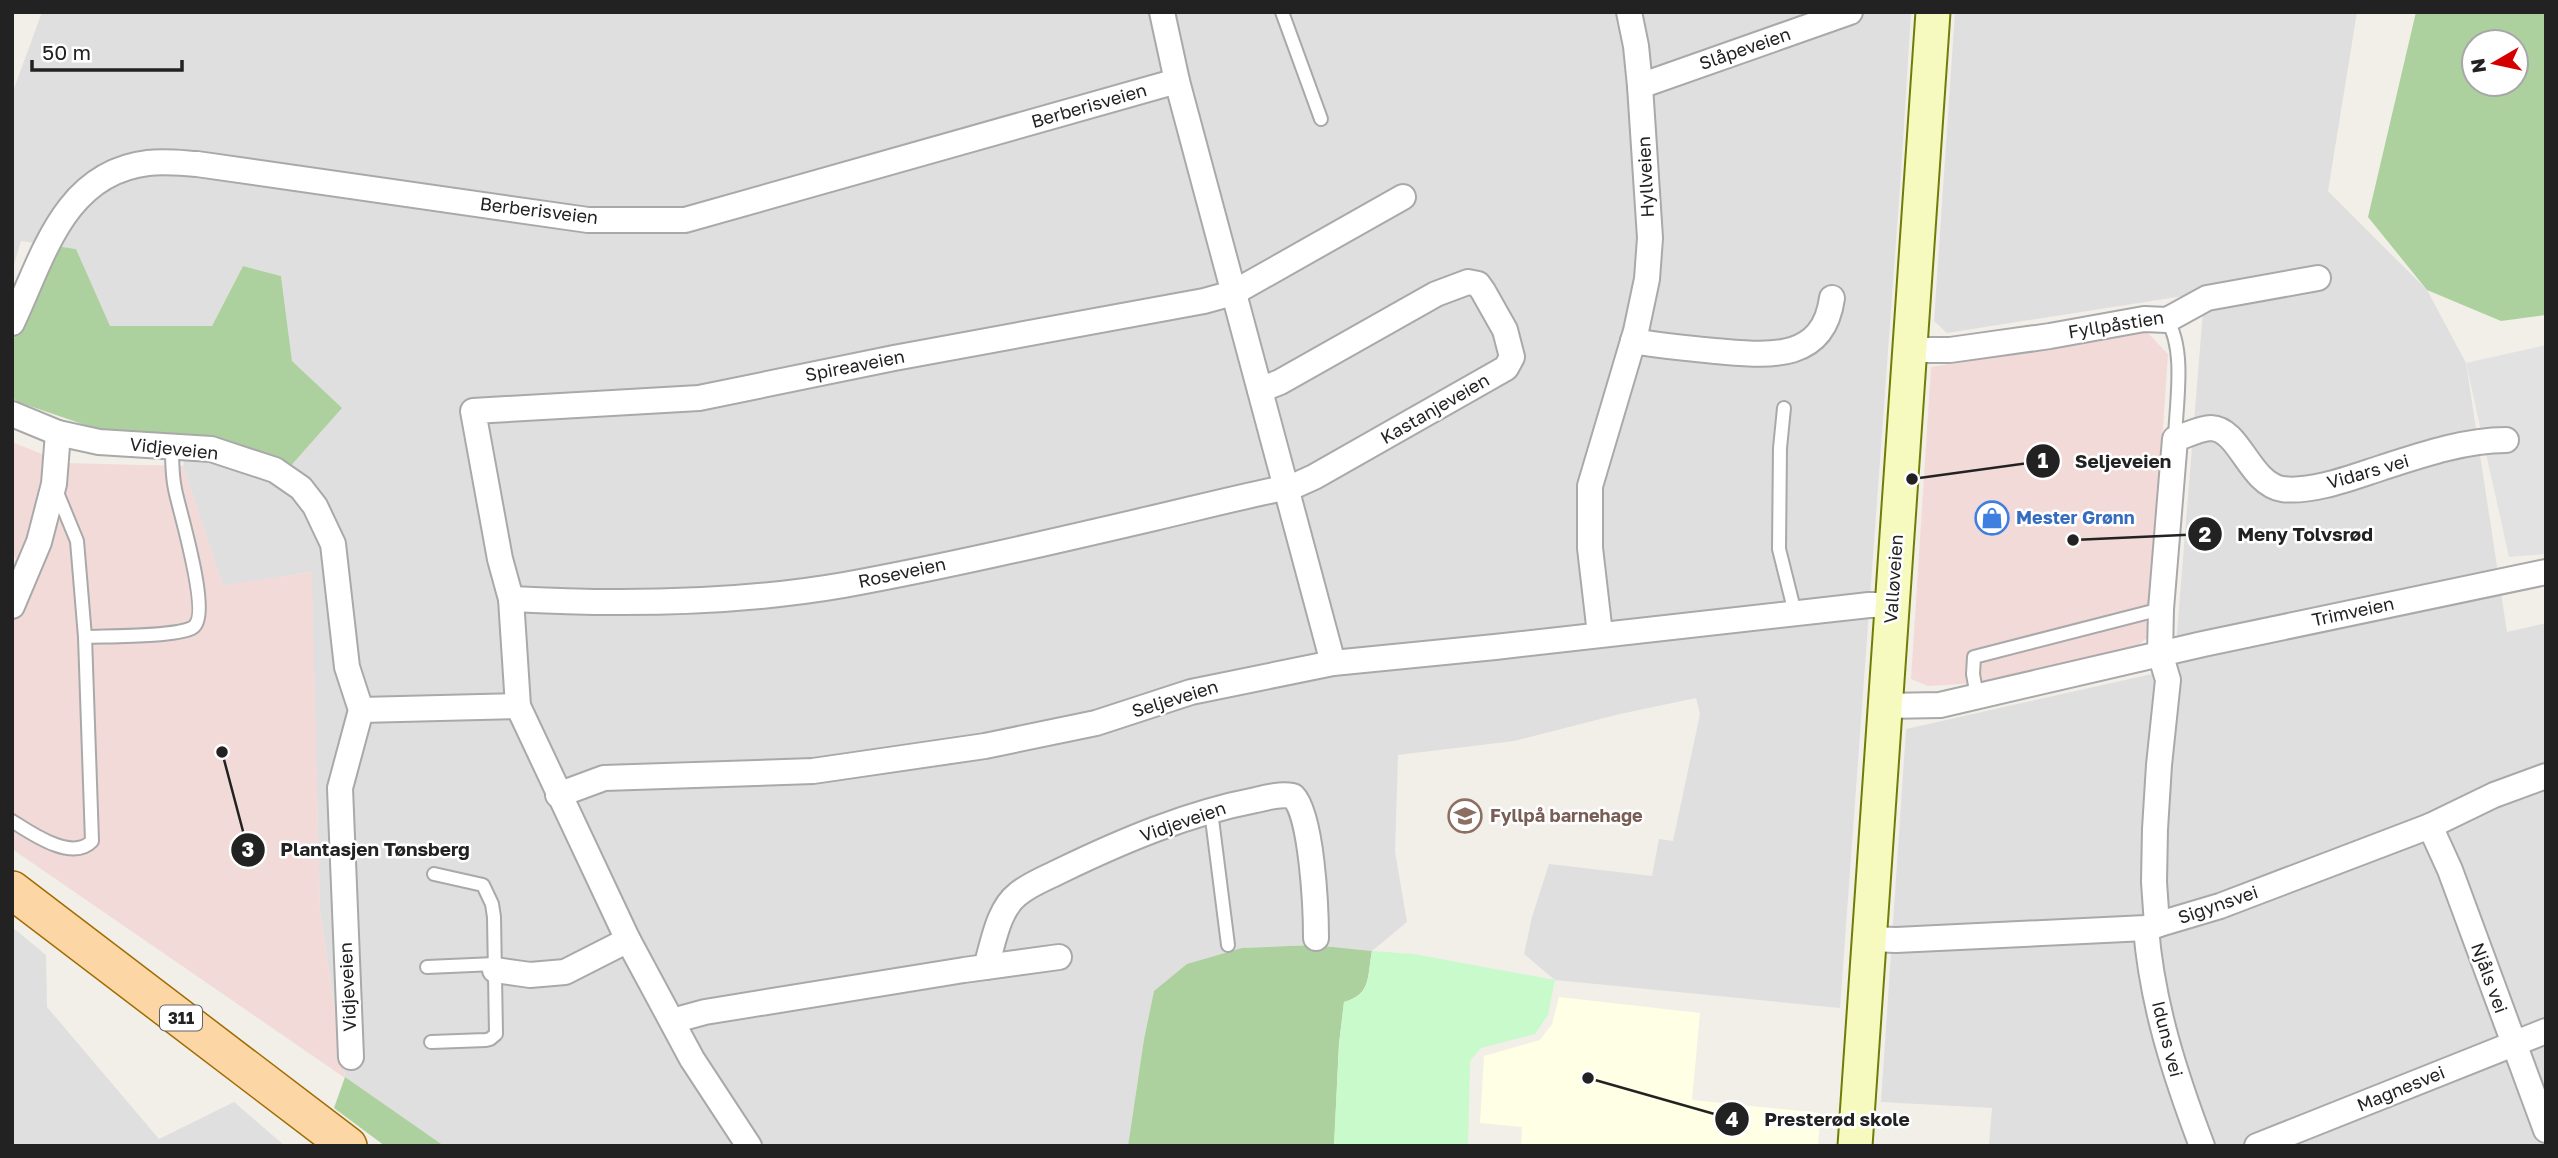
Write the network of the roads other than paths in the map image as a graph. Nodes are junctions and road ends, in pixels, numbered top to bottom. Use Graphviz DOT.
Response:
graph roads {
  1 [pos="1162,12"];
  2 [pos="1282,12"];
  3 [pos="1629,12"];
  4 [pos="1850,12"];
  5 [pos="1933,12"];
  6 [pos="1177,81"];
  7 [pos="1640,86"];
  8 [pos="1321,119"];
  9 [pos="1403,197"];
  10 [pos="2318,278"];
  11 [pos="1233,293"];
  12 [pos="1832,298"];
  13 [pos="2167,320"];
  14 [pos="12,323"];
  15 [pos="1633,341"];
  16 [pos="1909,350"];
  17 [pos="1260,390"];
  18 [pos="1784,408"];
  19 [pos="12,414"];
  20 [pos="58,433"];
  21 [pos="2175,439"];
  22 [pos="2506,440"];
  23 [pos="173,446"];
  24 [pos="54,484"];
  25 [pos="1286,488"];
  26 [pos="2546,572"];
  27 [pos="511,599"];
  28 [pos="12,606"];
  29 [pos="1892,606"];
  30 [pos="2161,609"];
  31 [pos="1795,613"];
  32 [pos="1600,634"];
  33 [pos="85,637"];
  34 [pos="2160,653"];
  35 [pos="1333,663"];
  36 [pos="1977,697"];
  37 [pos="518,706"];
  38 [pos="1885,706"];
  39 [pos="361,710"];
  40 [pos="2546,776"];
  41 [pos="558,795"];
  42 [pos="1211,811"];
  43 [pos="12,821"];
  44 [pos="2430,826"];
  45 [pos="434,874"];
  46 [pos="12,890"];
  47 [pos="2152,926"];
  48 [pos="1316,938"];
  49 [pos="1870,939"];
  50 [pos="628,940"];
  51 [pos="1228,945"];
  52 [pos="1059,957"];
  53 [pos="427,967"];
  54 [pos="495,967"];
  55 [pos="986,967"];
  56 [pos="672,1021"];
  57 [pos="2546,1031"];
  58 [pos="431,1042"];
  59 [pos="2513,1045"];
  60 [pos="351,1057"];
  61 [pos="2546,1130"];
  62 [pos="348,1146"];
  63 [pos="749,1146"];
  64 [pos="1856,1146"];
  65 [pos="2202,1146"];
  66 [pos="2257,1146"];
  1 -- 6 [label="street"];
  2 -- 8 [label="lane"];
  3 -- 7 [label="street, Hyllveien"];
  4 -- 7 [label="street, Slåpeveien"];
  5 -- 16 [label="main road, Valløveien"];
  6 -- 11 [label="street"];
  6 -- 14 [label="street, Berberisveien"];
  7 -- 15 [label="street, Hyllveien"];
  9 -- 11 [label="street"];
  10 -- 13 [label="street, Fyllpåstien"];
  11 -- 17 [label="street"];
  11 -- 27 [label="street, Spireaveien"];
  12 -- 15 [label="street"];
  13 -- 16 [label="street, Fyllpåstien"];
  13 -- 21 [label="lane"];
  15 -- 32 [label="street, Hyllveien"];
  16 -- 29 [label="main road, Valløveien"];
  17 -- 25 [label="street"];
  17 -- 25 [label="street, Kastanjeveien"];
  18 -- 31 [label="lane"];
  19 -- 20 [label="street, Vidjeveien"];
  20 -- 23 [label="street, Vidjeveien"];
  20 -- 24 [label="street"];
  21 -- 22 [label="street, Vidars vei"];
  21 -- 30 [label="street"];
  23 -- 33 [label="lane"];
  23 -- 39 [label="street, Vidjeveien"];
  24 -- 28 [label="street"];
  24 -- 33 [label="lane"];
  25 -- 27 [label="street, Roseveien"];
  25 -- 35 [label="street"];
  26 -- 34 [label="street, Trimveien"];
  27 -- 37 [label="street"];
  29 -- 31 [label="street, Seljeveien"];
  29 -- 38 [label="main road, Valløveien"];
  30 -- 34 [label="street"];
  30 -- 36 [label="lane"];
  31 -- 32 [label="street, Seljeveien"];
  32 -- 35 [label="street, Seljeveien"];
  33 -- 43 [label="lane"];
  34 -- 36 [label="street, Trimveien"];
  34 -- 47 [label="street"];
  35 -- 41 [label="street, Seljeveien"];
  36 -- 38 [label="street, Trimveien"];
  37 -- 39 [label="street"];
  37 -- 41 [label="street"];
  38 -- 49 [label="main road, Valløveien"];
  39 -- 60 [label="street, Vidjeveien"];
  40 -- 44 [label="street, Sigynsvei"];
  41 -- 50 [label="street"];
  42 -- 48 [label="street, Vidjeveien"];
  42 -- 51 [label="lane"];
  42 -- 55 [label="street, Vidjeveien"];
  44 -- 47 [label="street, Sigynsvei"];
  44 -- 59 [label="street, Njåls vei"];
  45 -- 54 [label="lane"];
  46 -- 62 [label="main road, 311"];
  47 -- 49 [label="street, Sigynsvei"];
  47 -- 65 [label="street, Iduns vei"];
  49 -- 64 [label="main road, Valløveien"];
  50 -- 54 [label="street"];
  50 -- 56 [label="street"];
  52 -- 55 [label="street"];
  53 -- 54 [label="lane"];
  54 -- 58 [label="lane"];
  55 -- 56 [label="street"];
  56 -- 63 [label="street"];
  57 -- 59 [label="street, Magnesvei"];
  59 -- 61 [label="street, Njåls vei"];
  59 -- 66 [label="street, Magnesvei"];
}
